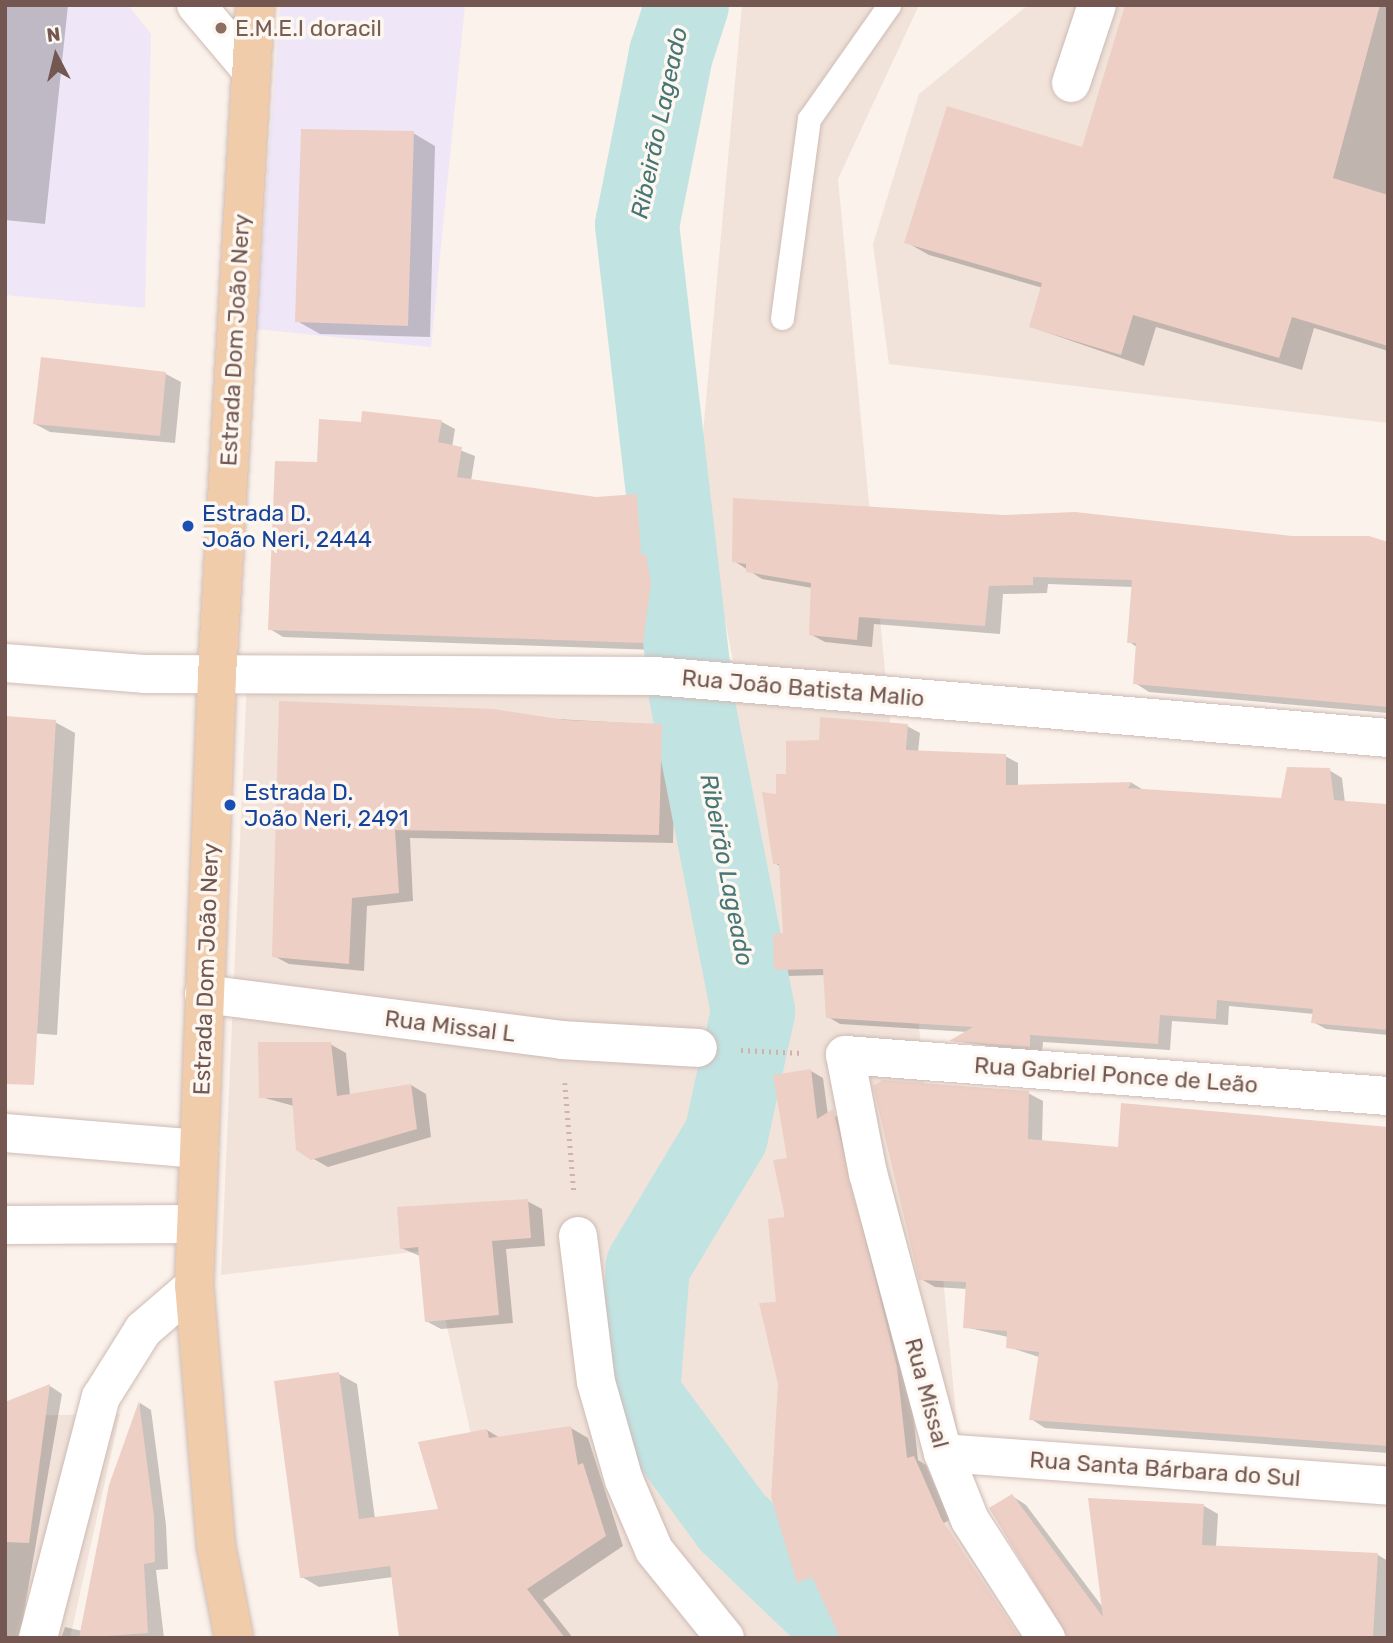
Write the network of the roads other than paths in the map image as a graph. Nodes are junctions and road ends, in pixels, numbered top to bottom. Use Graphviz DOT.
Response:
graph roads {
  1 [pos="196,5"];
  2 [pos="256,5"];
  3 [pos="889,5"];
  4 [pos="1097,5"];
  5 [pos="251,70"];
  6 [pos="1071,83"];
  7 [pos="782,318"];
  8 [pos="5,663"];
  9 [pos="218,675"];
  10 [pos="1388,738"];
  11 [pos="204,994"];
  12 [pos="698,1048"];
  13 [pos="1388,1096"];
  14 [pos="858,1128"];
  15 [pos="5,1133"];
  16 [pos="199,1149"];
  17 [pos="195,1224"];
  18 [pos="5,1225"];
  19 [pos="578,1236"];
  20 [pos="194,1286"];
  21 [pos="943,1453"];
  22 [pos="1388,1486"];
  23 [pos="38,1638"];
  24 [pos="234,1638"];
  25 [pos="725,1638"];
  26 [pos="1046,1638"];
  1 -- 5 [label="street"];
  2 -- 5 [label="main road, Estrada Dom João Nery"];
  3 -- 7 [label="lane"];
  4 -- 6 [label="street"];
  5 -- 9 [label="main road, Estrada Dom João Nery"];
  8 -- 9 [label="street, Rua João Batista Malio"];
  9 -- 10 [label="street, Rua João Batista Malio"];
  9 -- 11 [label="main road, Estrada Dom João Nery"];
  11 -- 12 [label="street, Rua Missal L"];
  11 -- 16 [label="main road, Estrada Dom João Nery"];
  13 -- 14 [label="street, Rua Gabriel Ponce de Leão"];
  14 -- 21 [label="street, Rua Missal"];
  15 -- 16 [label="street"];
  16 -- 17 [label="main road, Estrada Dom João Nery"];
  17 -- 18 [label="street"];
  17 -- 20 [label="main road, Estrada Dom João Nery"];
  19 -- 25 [label="street"];
  20 -- 23 [label="street"];
  20 -- 24 [label="main road, Estrada Dom João Nery"];
  21 -- 22 [label="street, Rua Santa Bárbara do Sul"];
  21 -- 26 [label="street, Rua Missal"];
}
